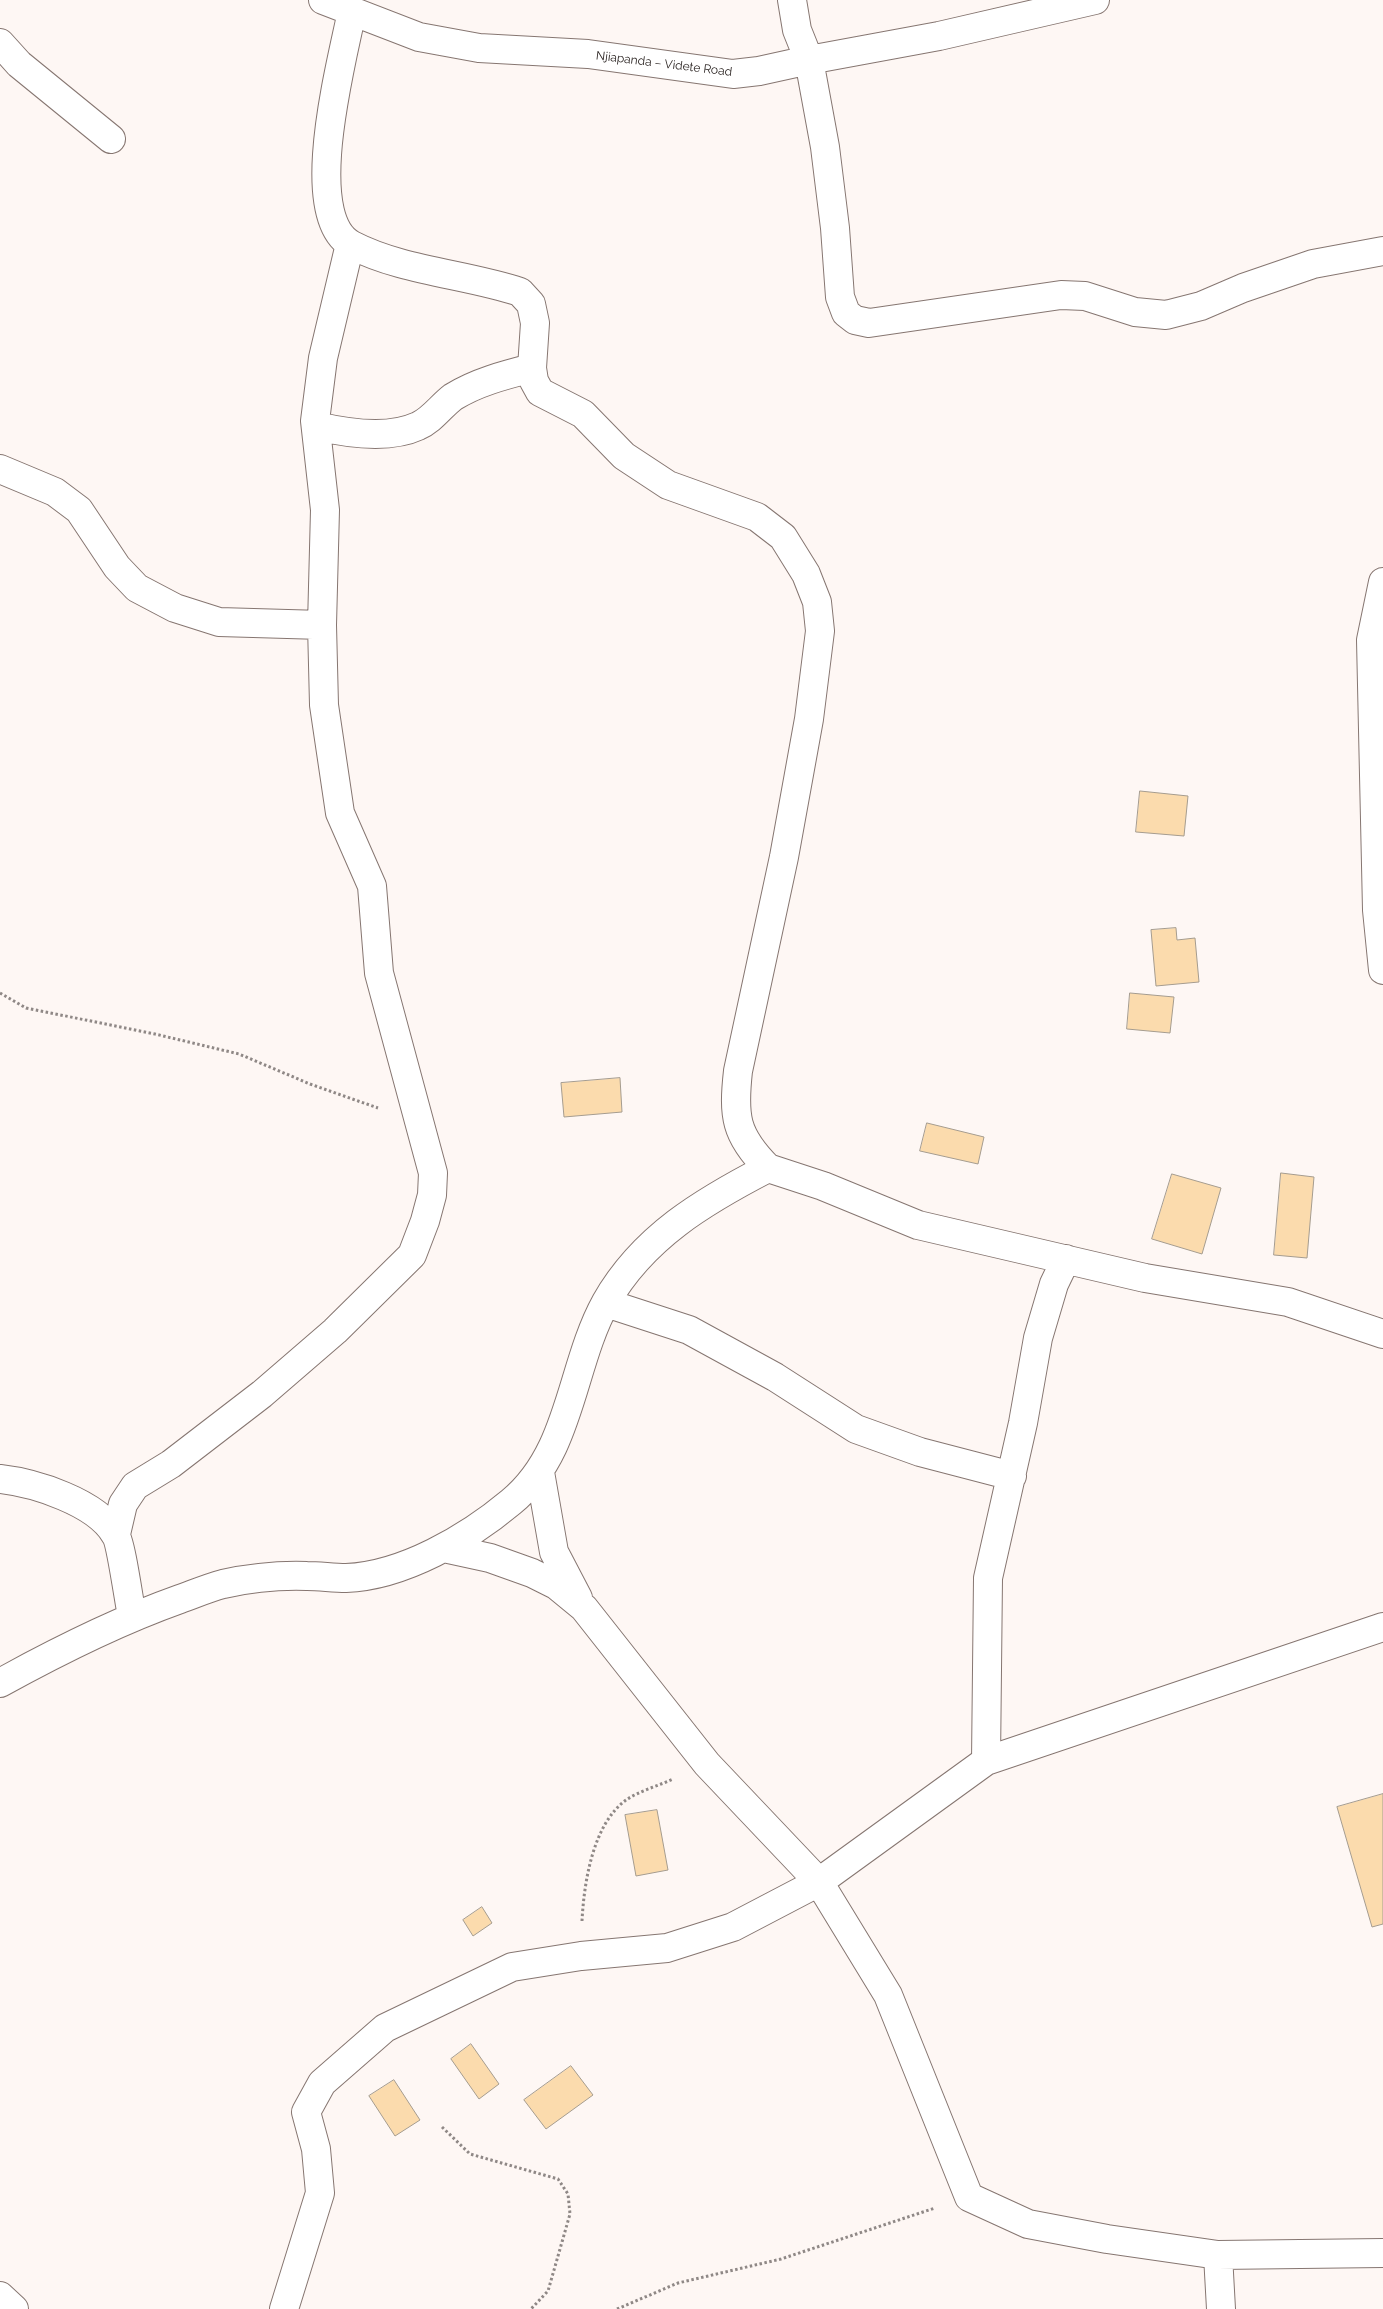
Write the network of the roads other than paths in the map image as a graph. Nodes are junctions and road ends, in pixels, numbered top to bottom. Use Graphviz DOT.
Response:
graph roads {
  1 [pos="323,0"];
  2 [pos="792,0"];
  3 [pos="1094,0"];
  4 [pos="352,11"];
  5 [pos="0,43"];
  6 [pos="809,60"];
  7 [pos="111,139"];
  8 [pos="350,244"];
  9 [pos="1383,252"];
  10 [pos="532,368"];
  11 [pos="316,426"];
  12 [pos="0,469"];
  13 [pos="1383,582"];
  14 [pos="322,625"];
  15 [pos="1383,970"];
  16 [pos="768,1168"];
  17 [pos="1066,1259"];
  18 [pos="606,1303"];
  19 [pos="1383,1334"];
  20 [pos="540,1472"];
  21 [pos="1012,1476"];
  22 [pos="0,1479"];
  23 [pos="116,1534"];
  24 [pos="444,1548"];
  25 [pos="584,1608"];
  26 [pos="132,1616"];
  27 [pos="1383,1627"];
  28 [pos="0,1683"];
  29 [pos="986,1761"];
  30 [pos="819,1882"];
  31 [pos="1383,2253"];
  32 [pos="1218,2255"];
  33 [pos="0,2296"];
  34 [pos="14,2309"];
  35 [pos="284,2309"];
  36 [pos="1221,2309"];
  1 -- 4 [label="street, Njiapanda – Videte Road"];
  2 -- 6 [label="street"];
  3 -- 6 [label="street, Njiapanda – Videte Road"];
  4 -- 6 [label="street, Njiapanda – Videte Road"];
  4 -- 8 [label="street"];
  5 -- 7 [label="street"];
  6 -- 9 [label="street"];
  8 -- 10 [label="street"];
  8 -- 11 [label="street"];
  10 -- 11 [label="street"];
  10 -- 16 [label="street"];
  11 -- 14 [label="street"];
  12 -- 14 [label="street"];
  13 -- 15 [label="street"];
  14 -- 23 [label="street"];
  16 -- 17 [label="street"];
  16 -- 18 [label="street"];
  17 -- 19 [label="street"];
  17 -- 21 [label="street"];
  18 -- 20 [label="street"];
  18 -- 21 [label="street"];
  20 -- 24 [label="street"];
  20 -- 25 [label="street"];
  21 -- 29 [label="street"];
  22 -- 23 [label="street"];
  23 -- 26 [label="street"];
  24 -- 25 [label="street"];
  24 -- 26 [label="street"];
  25 -- 30 [label="street"];
  26 -- 28 [label="street"];
  27 -- 29 [label="street"];
  29 -- 30 [label="street"];
  30 -- 32 [label="street"];
  30 -- 35 [label="street"];
  31 -- 32 [label="street"];
  32 -- 36 [label="street"];
  33 -- 34 [label="street"];
}
